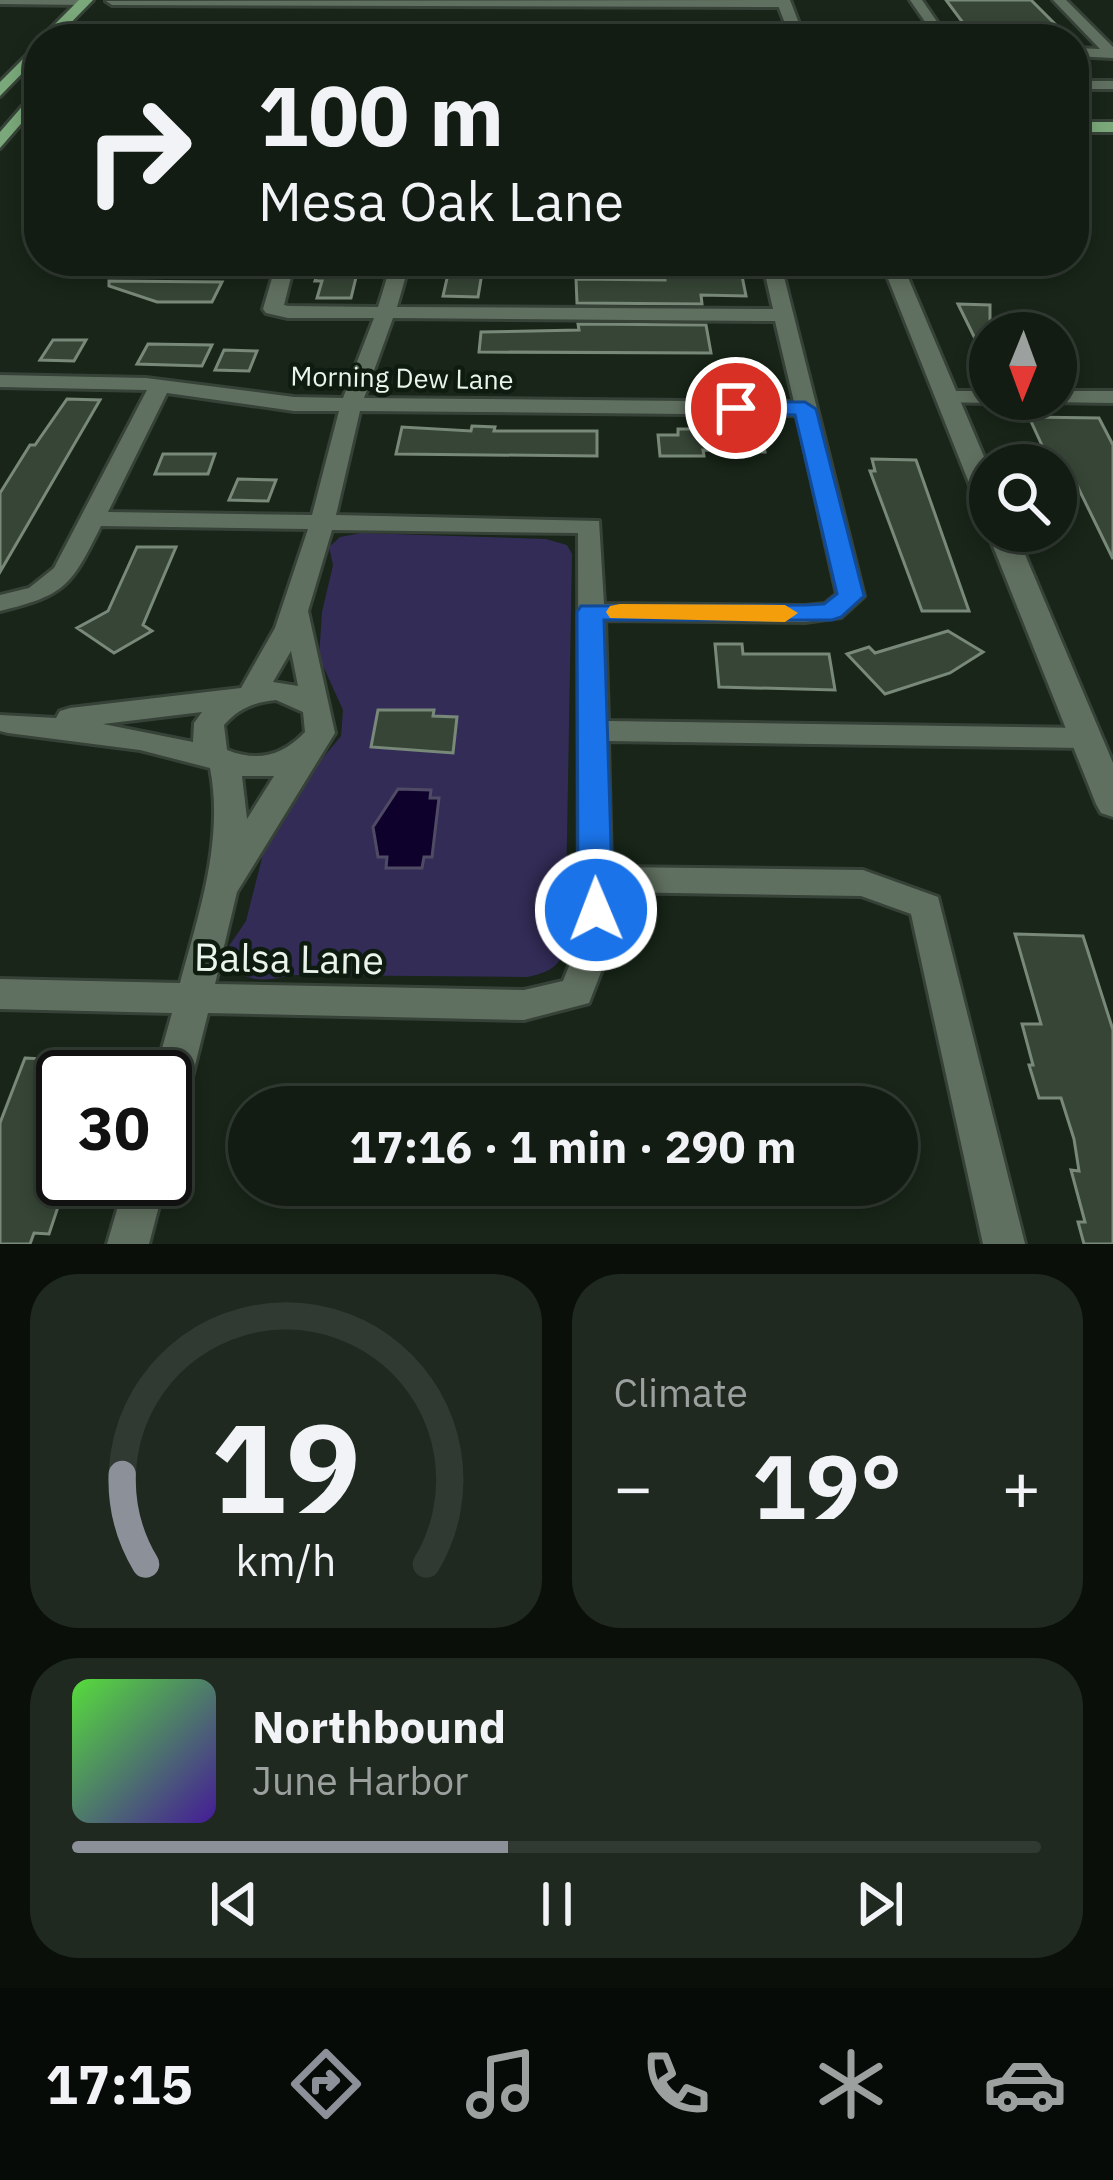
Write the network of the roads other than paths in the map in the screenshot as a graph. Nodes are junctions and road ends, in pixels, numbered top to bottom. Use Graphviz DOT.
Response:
graph roads {
  1 [pos="86,0"];
  2 [pos="1060,0"];
  3 [pos="1,1"];
  4 [pos="783,2"];
  5 [pos="108,4"];
  6 [pos="62,24"];
  7 [pos="1084,24"];
  8 [pos="1089,30"];
  9 [pos="1112,53"];
  10 [pos="24,64"];
  11 [pos="0,91"];
  12 [pos="282,276"];
  13 [pos="397,276"];
  14 [pos="774,276"];
  15 [pos="897,276"];
  16 [pos="389,312"];
  17 [pos="782,315"];
  18 [pos="0,381"];
  19 [pos="160,386"];
  20 [pos="946,397"];
  21 [pos="969,397"];
  22 [pos="1077,397"];
  23 [pos="1113,398"];
  24 [pos="351,404"];
  25 [pos="805,409"];
  26 [pos="969,452"];
  27 [pos="92,519"];
  28 [pos="323,521"];
  29 [pos="1010,552"];
  30 [pos="0,603"];
  31 [pos="591,612"];
  32 [pos="297,615"];
  33 [pos="245,696"];
  34 [pos="317,708"];
  35 [pos="4,723"];
  36 [pos="590,730"];
  37 [pos="1086,738"];
  38 [pos="312,745"];
  39 [pos="219,757"];
  40 [pos="1113,804"];
  41 [pos="595,879"];
  42 [pos="220,896"];
  43 [pos="0,994"];
  44 [pos="196,998"];
  45 [pos="181,1050"];
  46 [pos="139,1206"];
  47 [pos="128,1244"];
  48 [pos="1004,1244"];
  1 -- 3 [label="street"];
  1 -- 6 [label="main road"];
  2 -- 7 [label="street"];
  4 -- 5 [label="street"];
  8 -- 9 [label="street"];
  10 -- 11 [label="main road"];
  12 -- 16 [label="street"];
  13 -- 16 [label="street"];
  14 -- 17 [label="street"];
  15 -- 20 [label="street"];
  16 -- 17 [label="street"];
  16 -- 24 [label="street"];
  17 -- 25 [label="street"];
  18 -- 19 [label="street, Morning Dew Lane"];
  19 -- 24 [label="street, Morning Dew Lane"];
  19 -- 27 [label="street"];
  20 -- 21 [label="street"];
  20 -- 26 [label="street"];
  22 -- 23 [label="street"];
  24 -- 25 [label="street, Morning Dew Lane"];
  24 -- 28 [label="street"];
  25 -- 31 [label="street"];
  27 -- 28 [label="street"];
  27 -- 30 [label="street"];
  28 -- 31 [label="street"];
  28 -- 32 [label="street"];
  29 -- 37 [label="street"];
  31 -- 36 [label="street"];
  32 -- 33 [label="street"];
  32 -- 34 [label="street"];
  33 -- 34 [label="street"];
  33 -- 35 [label="street"];
  33 -- 39 [label="street"];
  34 -- 38 [label="street"];
  35 -- 39 [label="street"];
  36 -- 37 [label="street"];
  36 -- 41 [label="street"];
  37 -- 40 [label="street"];
  38 -- 39 [label="street"];
  38 -- 42 [label="street"];
  39 -- 42 [label="street"];
  41 -- 44 [label="street, Balsa Lane"];
  41 -- 48 [label="street"];
  42 -- 44 [label="street"];
  43 -- 44 [label="street, Balsa Lane"];
  44 -- 45 [label="street"];
  46 -- 47 [label="street"];
}
